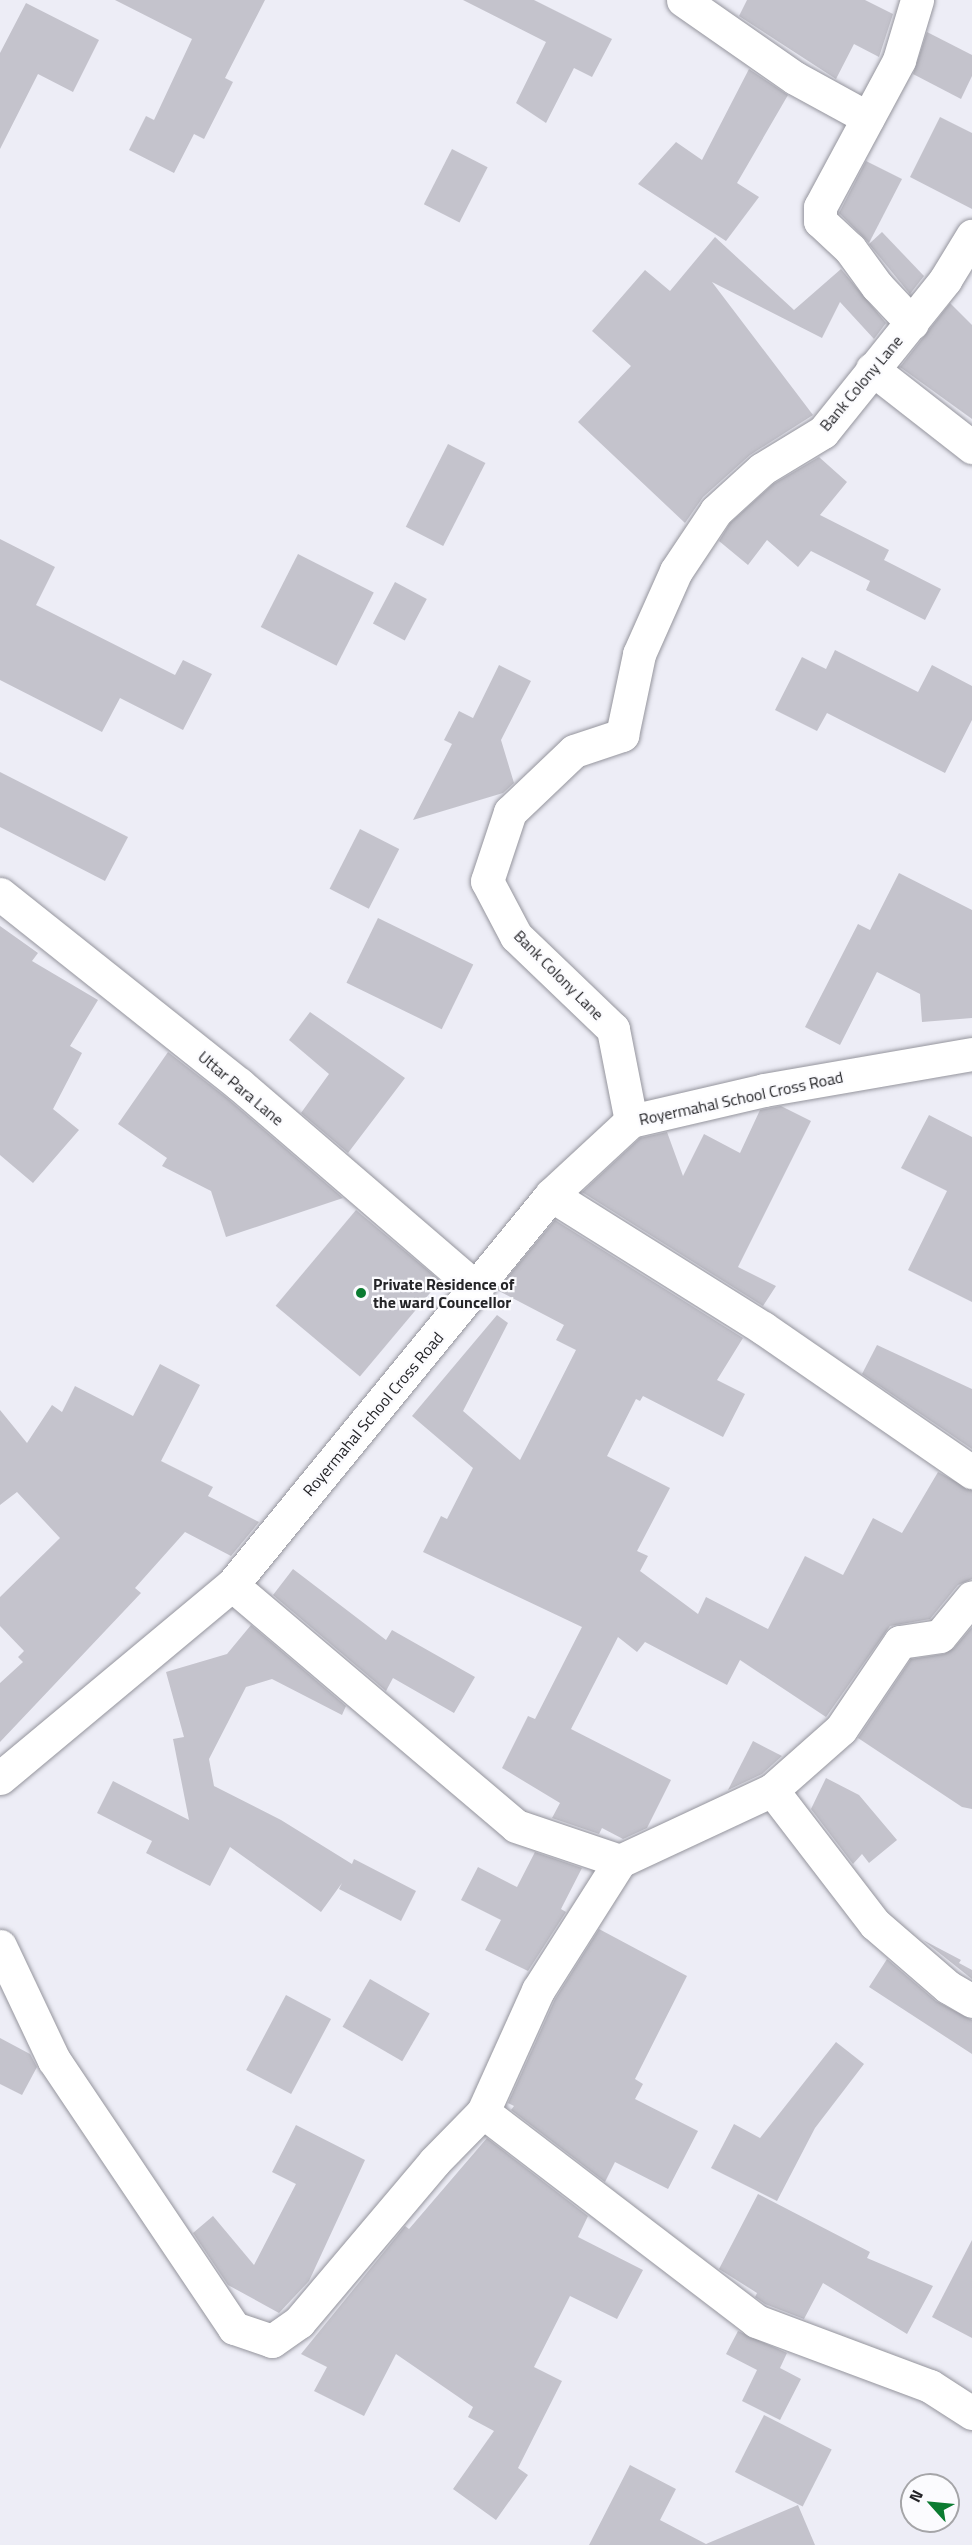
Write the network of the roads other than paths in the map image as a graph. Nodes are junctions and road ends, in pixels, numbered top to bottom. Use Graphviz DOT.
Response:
graph roads {
  1 [pos="683,0"];
  2 [pos="917,0"];
  3 [pos="868,117"];
  4 [pos="972,236"];
  5 [pos="912,322"];
  6 [pos="872,369"];
  7 [pos="972,447"];
  8 [pos="0,894"];
  9 [pos="972,1054"];
  10 [pos="631,1120"];
  11 [pos="551,1195"];
  12 [pos="477,1289"];
  13 [pos="972,1472"];
  14 [pos="232,1585"];
  15 [pos="972,1596"];
  16 [pos="5,1764"];
  17 [pos="772,1790"];
  18 [pos="620,1861"];
  19 [pos="0,1946"];
  20 [pos="972,2001"];
  21 [pos="483,2112"];
  22 [pos="972,2413"];
  1 -- 3 [label="street"];
  2 -- 3 [label="street, Bank Colony Lane"];
  3 -- 5 [label="street, Bank Colony Lane"];
  4 -- 5 [label="street, Bank Colony Lane"];
  5 -- 6 [label="street, Bank Colony Lane"];
  6 -- 7 [label="street"];
  6 -- 10 [label="street, Bank Colony Lane"];
  8 -- 12 [label="street, Uttar Para Lane"];
  9 -- 10 [label="street, Royermahal School Cross Road"];
  10 -- 11 [label="street, Royermahal School Cross Road"];
  11 -- 12 [label="street, Royermahal School Cross Road"];
  11 -- 13 [label="street"];
  12 -- 14 [label="street, Royermahal School Cross Road"];
  14 -- 16 [label="street, Royermahal School Cross Road"];
  14 -- 18 [label="street"];
  15 -- 17 [label="street"];
  17 -- 18 [label="street"];
  17 -- 20 [label="street"];
  18 -- 21 [label="street"];
  19 -- 21 [label="street"];
  21 -- 22 [label="street"];
}
